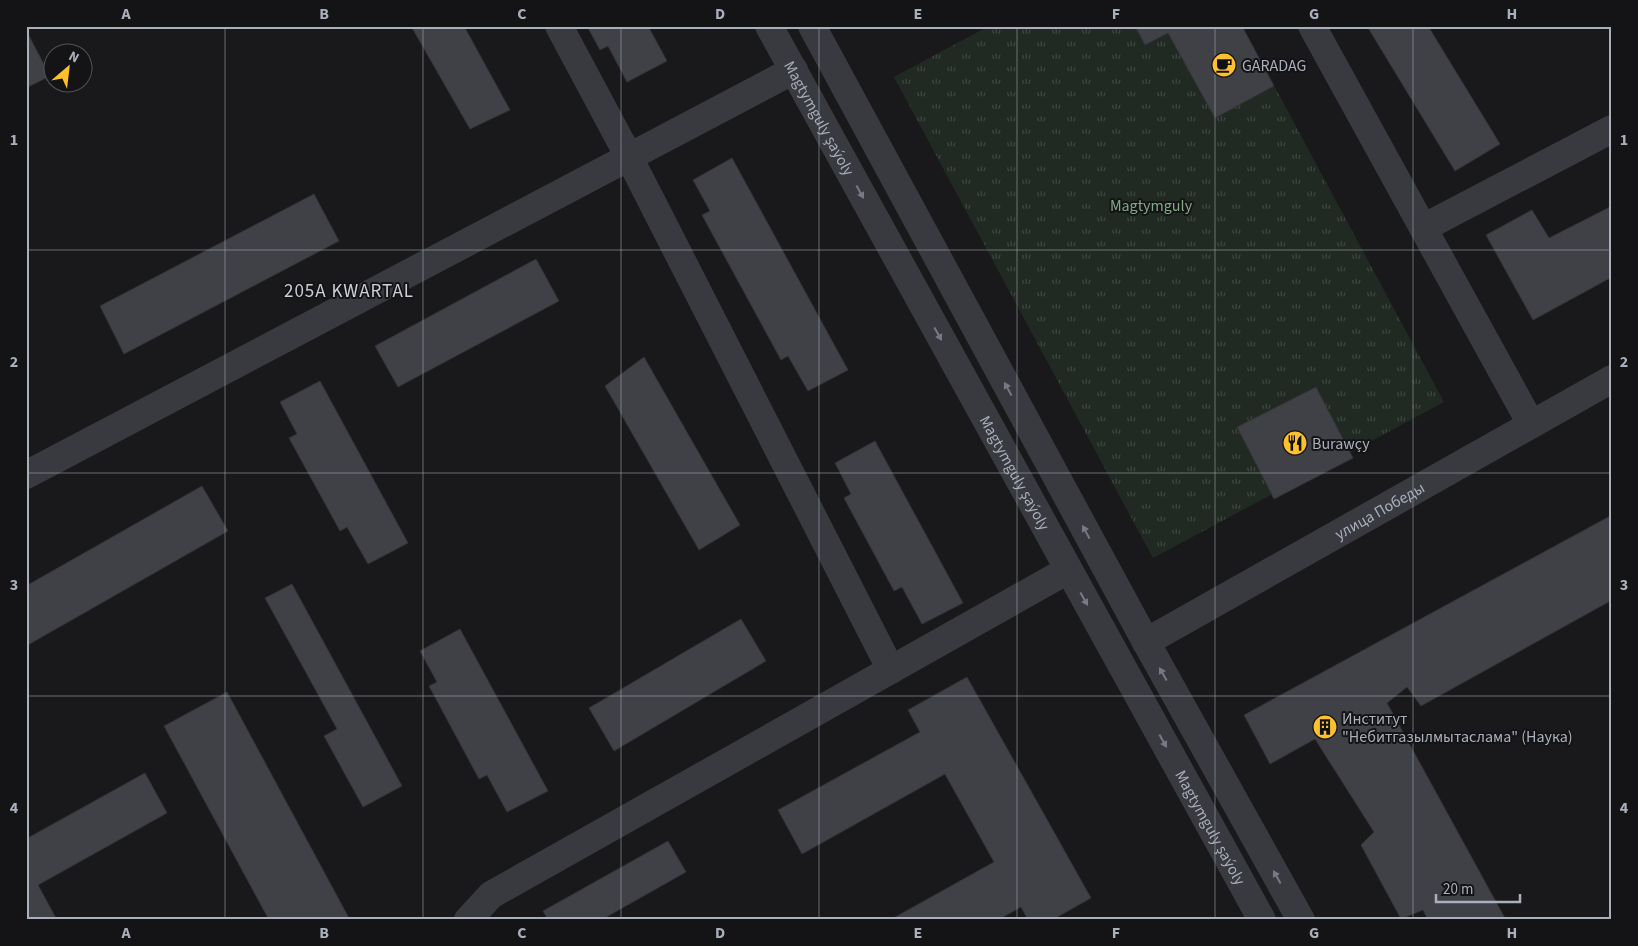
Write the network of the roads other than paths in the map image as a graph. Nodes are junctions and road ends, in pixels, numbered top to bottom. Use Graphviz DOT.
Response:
graph roads {
  1 [pos="559,26"];
  2 [pos="769,26"];
  3 [pos="812,26"];
  4 [pos="1312,26"];
  5 [pos="794,70"];
  6 [pos="1612,129"];
  7 [pos="629,157"];
  8 [pos="1423,228"];
  9 [pos="1612,379"];
  10 [pos="1531,424"];
  11 [pos="26,475"];
  12 [pos="1068,570"];
  13 [pos="1146,642"];
  14 [pos="891,670"];
  15 [pos="468,920"];
  16 [pos="1262,920"];
  17 [pos="1301,920"];
  1 -- 7 [label="street"];
  2 -- 5 [label="street, Magtymguly şaýoly"];
  13 -- 3 [label="street, Magtymguly şaýoly, one-way"];
  4 -- 8 [label="street"];
  5 -- 7 [label="street"];
  5 -- 12 [label="street, Magtymguly şaýoly, one-way"];
  6 -- 8 [label="street"];
  7 -- 11 [label="street"];
  7 -- 14 [label="street"];
  8 -- 10 [label="street"];
  9 -- 10 [label="street, улица Победы"];
  10 -- 13 [label="street, улица Победы"];
  12 -- 14 [label="street"];
  12 -- 16 [label="street, Magtymguly şaýoly, one-way"];
  17 -- 13 [label="street, Magtymguly şaýoly, one-way"];
  14 -- 15 [label="street"];
}
